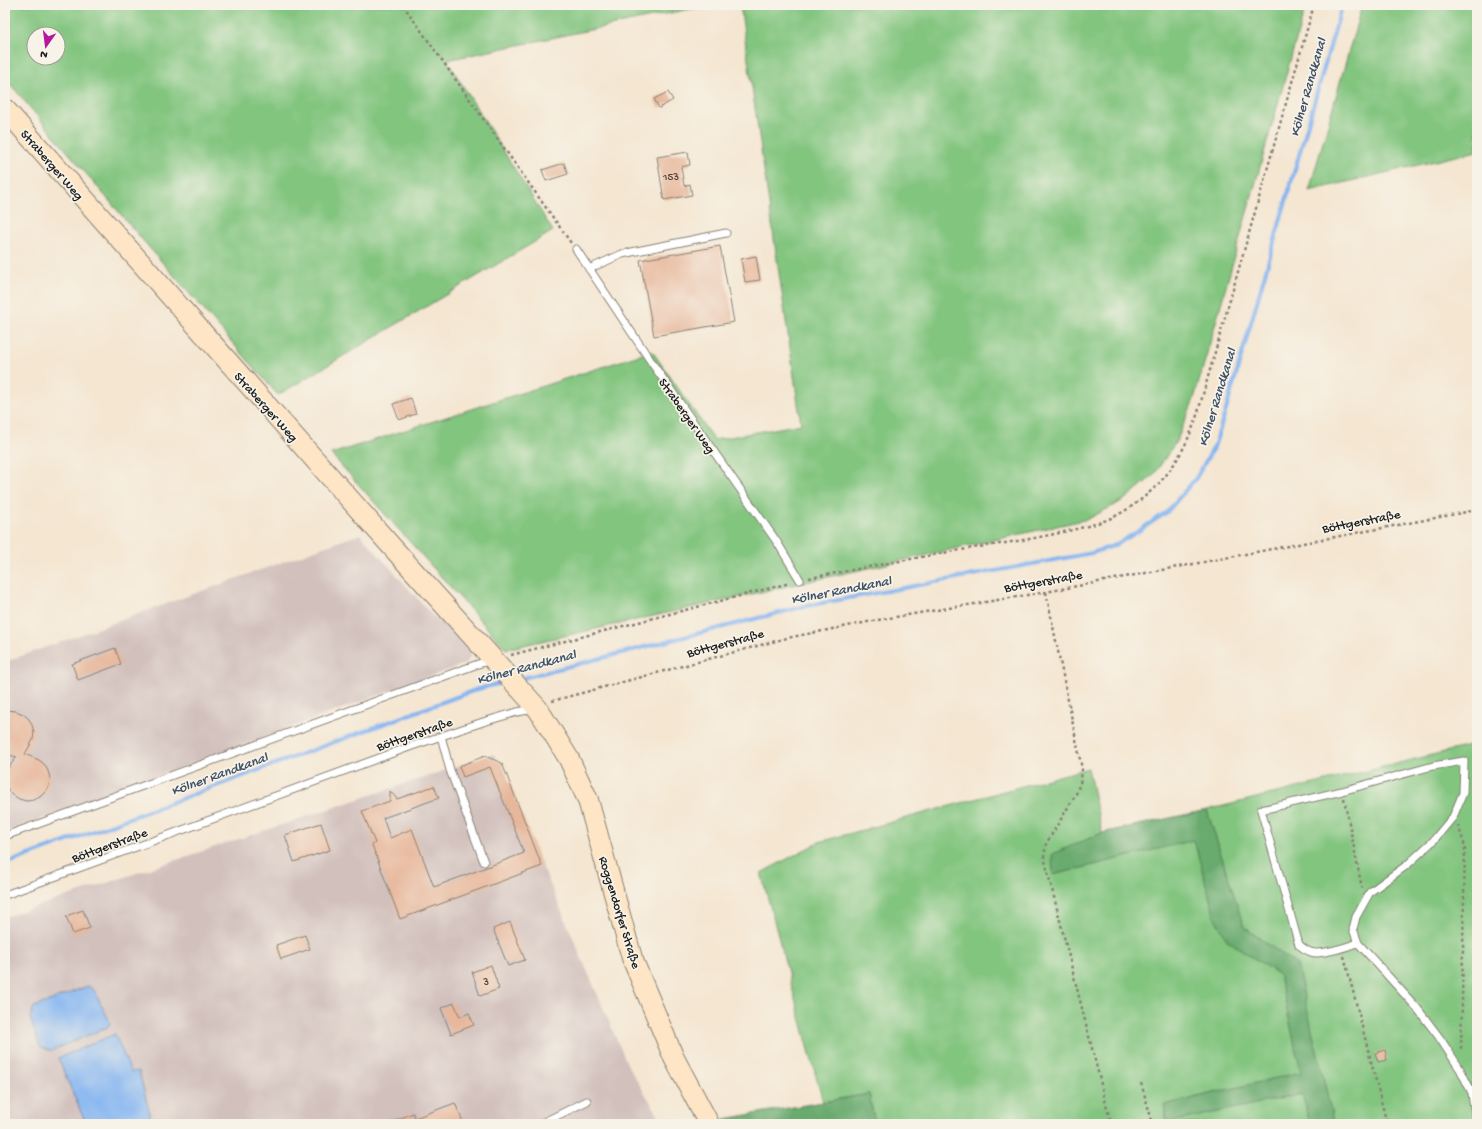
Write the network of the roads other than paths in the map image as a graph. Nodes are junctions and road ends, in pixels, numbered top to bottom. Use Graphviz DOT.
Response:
graph roads {
  1 [pos="5,108"];
  2 [pos="726,233"];
  3 [pos="576,249"];
  4 [pos="589,269"];
  5 [pos="800,580"];
  6 [pos="496,662"];
  7 [pos="535,705"];
  8 [pos="441,736"];
  9 [pos="5,836"];
  10 [pos="484,862"];
  11 [pos="5,895"];
  12 [pos="1358,943"];
  13 [pos="587,1101"];
  14 [pos="540,1124"];
  15 [pos="710,1124"];
  16 [pos="1476,1124"];
  1 -- 6 [label="main road, Straberger Weg"];
  2 -- 4 [label="lane"];
  3 -- 4 [label="lane, Straberger Weg"];
  4 -- 5 [label="lane, Straberger Weg"];
  6 -- 7 [label="main road, Straberger Weg"];
  6 -- 9 [label="lane"];
  7 -- 8 [label="lane, Böttgerstraße"];
  7 -- 15 [label="main road, Roggendorfer Straße"];
  8 -- 10 [label="lane"];
  8 -- 11 [label="lane, Böttgerstraße"];
  12 -- 12 [label="lane"];
  12 -- 16 [label="lane"];
  13 -- 14 [label="lane"];
}
